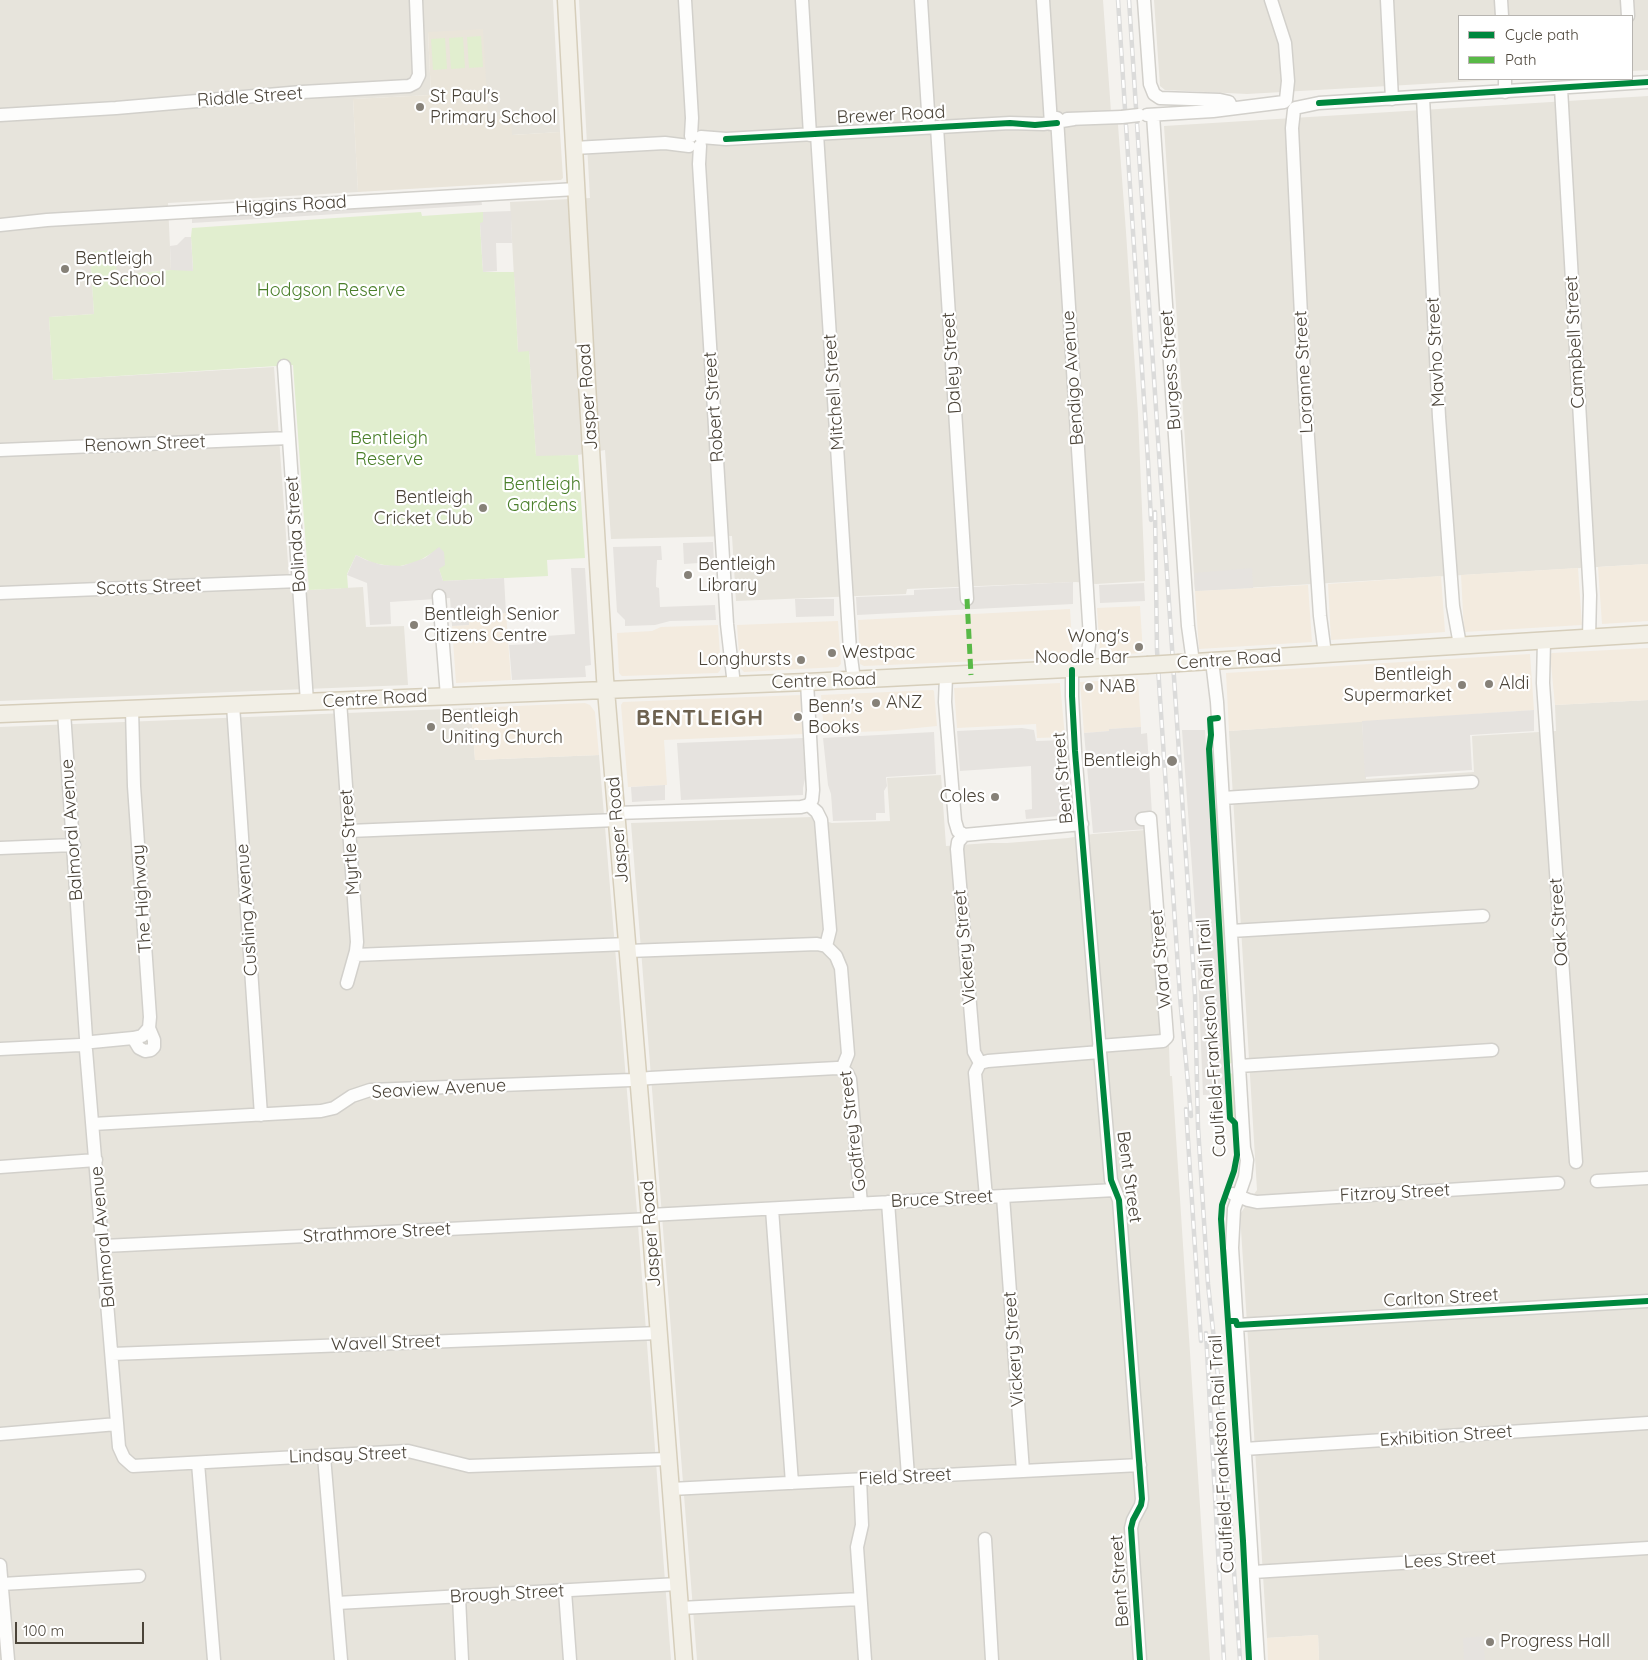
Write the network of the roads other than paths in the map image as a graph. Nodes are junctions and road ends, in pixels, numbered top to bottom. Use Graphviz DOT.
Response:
graph roads {
  1 [pos="416,0"];
  2 [pos="566,0"];
  3 [pos="685,0"];
  4 [pos="802,0"];
  5 [pos="921,0"];
  6 [pos="1043,0"];
  7 [pos="1144,0"];
  8 [pos="1271,0"];
  9 [pos="1387,0"];
  10 [pos="1501,0"];
  11 [pos="1627,0"];
  12 [pos="1502,15"];
  13 [pos="1628,15"];
  14 [pos="1631,81"];
  15 [pos="1648,82"];
  16 [pos="1505,85"];
  17 [pos="1561,88"];
  18 [pos="1423,97"];
  19 [pos="1392,98"];
  20 [pos="1290,105"];
  21 [pos="1232,108"];
  22 [pos="0,115"];
  23 [pos="1153,115"];
  24 [pos="1054,120"];
  25 [pos="933,127"];
  26 [pos="814,134"];
  27 [pos="695,141"];
  28 [pos="574,148"];
  29 [pos="576,189"];
  30 [pos="2,226"];
  31 [pos="284,366"];
  32 [pos="289,438"];
  33 [pos="0,450"];
  34 [pos="299,581"];
  35 [pos="0,593"];
  36 [pos="439,596"];
  37 [pos="967,599"];
  38 [pos="1648,634"];
  39 [pos="1592,638"];
  40 [pos="1540,641"];
  41 [pos="1456,646"];
  42 [pos="1322,654"];
  43 [pos="1215,661"];
  44 [pos="1186,663"];
  45 [pos="1080,669"];
  46 [pos="943,676"];
  47 [pos="851,680"];
  48 [pos="807,682"];
  49 [pos="731,685"];
  50 [pos="606,690"];
  51 [pos="446,696"];
  52 [pos="340,700"];
  53 [pos="307,702"];
  54 [pos="234,705"];
  55 [pos="132,709"];
  56 [pos="64,712"];
  57 [pos="0,714"];
  58 [pos="1472,782"];
  59 [pos="1223,798"];
  60 [pos="809,805"];
  61 [pos="616,817"];
  62 [pos="1142,818"];
  63 [pos="1082,824"];
  64 [pos="349,831"];
  65 [pos="964,836"];
  66 [pos="74,845"];
  67 [pos="0,848"];
  68 [pos="1483,916"];
  69 [pos="1231,931"];
  70 [pos="826,946"];
  71 [pos="628,947"];
  72 [pos="355,955"];
  73 [pos="347,983"];
  74 [pos="86,1044"];
  75 [pos="0,1049"];
  76 [pos="1100,1049"];
  77 [pos="1492,1050"];
  78 [pos="980,1064"];
  79 [pos="1239,1066"];
  80 [pos="842,1069"];
  81 [pos="639,1079"];
  82 [pos="261,1115"];
  83 [pos="93,1124"];
  84 [pos="96,1160"];
  85 [pos="1576,1162"];
  86 [pos="0,1167"];
  87 [pos="1648,1178"];
  88 [pos="1597,1181"];
  89 [pos="1558,1183"];
  90 [pos="1115,1190"];
  91 [pos="1236,1195"];
  92 [pos="1003,1196"];
  93 [pos="986,1197"];
  94 [pos="888,1202"];
  95 [pos="861,1204"];
  96 [pos="772,1209"];
  97 [pos="650,1217"];
  98 [pos="104,1246"];
  99 [pos="1648,1301"];
  100 [pos="1237,1325"];
  101 [pos="659,1333"];
  102 [pos="112,1354"];
  103 [pos="1648,1423"];
  104 [pos="118,1424"];
  105 [pos="0,1434"];
  106 [pos="1244,1449"];
  107 [pos="324,1456"];
  108 [pos="668,1458"];
  109 [pos="198,1463"];
  110 [pos="1140,1465"];
  111 [pos="1023,1471"];
  112 [pos="908,1476"];
  113 [pos="860,1480"];
  114 [pos="792,1483"];
  115 [pos="671,1489"];
  116 [pos="985,1539"];
  117 [pos="1648,1548"];
  118 [pos="0,1565"];
  119 [pos="1253,1572"];
  120 [pos="139,1576"];
  121 [pos="2,1584"];
  122 [pos="678,1584"];
  123 [pos="565,1591"];
  124 [pos="459,1597"];
  125 [pos="860,1599"];
  126 [pos="337,1603"];
  127 [pos="680,1608"];
  128 [pos="8,1660"];
  129 [pos="214,1660"];
  130 [pos="342,1660"];
  131 [pos="462,1660"];
  132 [pos="570,1660"];
  133 [pos="684,1660"];
  134 [pos="865,1660"];
  135 [pos="992,1660"];
  136 [pos="1140,1660"];
  137 [pos="1258,1660"];
  1 -- 22 [label="street, Riddle Street"];
  2 -- 28 [label="main road, Jasper Road"];
  3 -- 27 [label="street, Robert Street"];
  4 -- 26 [label="street, Mitchell Street"];
  5 -- 25 [label="street, Daley Street"];
  6 -- 24 [label="street, Bendigo Avenue"];
  7 -- 21 [label="street"];
  8 -- 20 [label="street, Loranne Street"];
  9 -- 19 [label="street"];
  10 -- 12 [label="street"];
  11 -- 13 [label="street"];
  14 -- 15 [label="street, Brewer Road"];
  14 -- 17 [label="street, Brewer Road"];
  16 -- 17 [label="street, Brewer Road"];
  16 -- 18 [label="street, Brewer Road"];
  17 -- 39 [label="street, Campbell Street"];
  18 -- 19 [label="street, Brewer Road"];
  18 -- 41 [label="street, Mavho Street"];
  19 -- 20 [label="street, Brewer Road"];
  20 -- 21 [label="street, Brewer Road"];
  20 -- 42 [label="street, Loranne Street"];
  21 -- 23 [label="street, Brewer Road"];
  23 -- 24 [label="street, Brewer Road, bridge"];
  23 -- 44 [label="street, Burgess Street"];
  24 -- 25 [label="street, Brewer Road"];
  24 -- 45 [label="street, Bendigo Avenue"];
  25 -- 26 [label="street, Brewer Road"];
  25 -- 37 [label="street, Daley Street"];
  26 -- 27 [label="street, Brewer Road"];
  26 -- 47 [label="street, Mitchell Street"];
  27 -- 28 [label="street, Brewer Road"];
  27 -- 49 [label="street, Robert Street"];
  28 -- 29 [label="main road, Jasper Road"];
  29 -- 30 [label="street, Higgins Road"];
  29 -- 50 [label="main road, Jasper Road"];
  31 -- 32 [label="street, Bolinda Street"];
  32 -- 33 [label="street, Renown Street"];
  32 -- 34 [label="street, Bolinda Street"];
  34 -- 35 [label="street, Scotts Street"];
  34 -- 53 [label="street, Bolinda Street"];
  36 -- 51 [label="street"];
  38 -- 39 [label="main road, Centre Road"];
  39 -- 40 [label="main road, Centre Road"];
  40 -- 41 [label="main road, Centre Road"];
  40 -- 85 [label="street, Oak Street"];
  41 -- 42 [label="main road, Centre Road"];
  42 -- 43 [label="main road, Centre Road"];
  43 -- 44 [label="main road, Centre Road"];
  43 -- 59 [label="street"];
  44 -- 45 [label="main road, Centre Road, bridge"];
  45 -- 46 [label="main road, Centre Road"];
  45 -- 63 [label="street, Bent Street"];
  46 -- 47 [label="main road, Centre Road"];
  46 -- 65 [label="street"];
  47 -- 48 [label="main road, Centre Road"];
  48 -- 49 [label="main road, Centre Road"];
  48 -- 60 [label="street"];
  49 -- 50 [label="main road, Centre Road"];
  50 -- 51 [label="main road, Centre Road"];
  50 -- 61 [label="main road, Jasper Road"];
  51 -- 52 [label="main road, Centre Road"];
  52 -- 53 [label="main road, Centre Road"];
  52 -- 64 [label="street, Myrtle Street"];
  53 -- 54 [label="main road, Centre Road"];
  54 -- 55 [label="main road, Centre Road"];
  54 -- 82 [label="street, Cushing Avenue"];
  55 -- 56 [label="main road, Centre Road"];
  55 -- 74 [label="street, The Highway"];
  56 -- 57 [label="main road, Centre Road"];
  56 -- 66 [label="street, Balmoral Avenue"];
  58 -- 59 [label="street"];
  59 -- 69 [label="street"];
  60 -- 61 [label="street"];
  60 -- 70 [label="street"];
  61 -- 64 [label="street"];
  61 -- 71 [label="main road, Jasper Road"];
  62 -- 76 [label="street, Ward Street"];
  63 -- 65 [label="street"];
  63 -- 76 [label="street, Bent Street"];
  64 -- 72 [label="street, Myrtle Street"];
  65 -- 78 [label="street, Vickery Street"];
  66 -- 67 [label="street"];
  66 -- 74 [label="street, Balmoral Avenue"];
  68 -- 69 [label="street"];
  69 -- 79 [label="street"];
  70 -- 71 [label="street"];
  70 -- 80 [label="street, Godfrey Street"];
  71 -- 72 [label="street"];
  71 -- 81 [label="main road, Jasper Road"];
  72 -- 73 [label="street, Myrtle Street"];
  74 -- 75 [label="street, The Highway"];
  74 -- 83 [label="street, Balmoral Avenue"];
  76 -- 78 [label="street, Ward Street"];
  76 -- 90 [label="street, Bent Street"];
  77 -- 79 [label="street"];
  78 -- 93 [label="street, Vickery Street"];
  79 -- 91 [label="street"];
  80 -- 81 [label="street, Seaview Avenue"];
  80 -- 95 [label="street, Godfrey Street"];
  81 -- 82 [label="street, Seaview Avenue"];
  81 -- 97 [label="main road, Jasper Road"];
  82 -- 83 [label="street, Seaview Avenue"];
  83 -- 84 [label="street, Balmoral Avenue"];
  84 -- 86 [label="street"];
  84 -- 98 [label="street, Balmoral Avenue"];
  87 -- 88 [label="street"];
  89 -- 91 [label="street, Fitzroy Street"];
  90 -- 92 [label="street, Bruce Street"];
  90 -- 110 [label="street, Bent Street"];
  91 -- 100 [label="street"];
  92 -- 93 [label="street, Bruce Street"];
  92 -- 111 [label="street, Vickery Street"];
  93 -- 94 [label="street, Bruce Street"];
  94 -- 95 [label="street, Bruce Street"];
  94 -- 112 [label="street, Godfrey Street"];
  95 -- 96 [label="street, Bruce Street"];
  96 -- 97 [label="street, Bruce Street"];
  96 -- 114 [label="street"];
  97 -- 98 [label="street, Strathmore Street"];
  97 -- 101 [label="main road, Jasper Road"];
  98 -- 102 [label="street, Balmoral Avenue"];
  99 -- 100 [label="street, Carlton Street"];
  100 -- 106 [label="street"];
  101 -- 102 [label="street, Wavell Street"];
  101 -- 108 [label="main road, Jasper Road"];
  102 -- 104 [label="street, Balmoral Avenue"];
  103 -- 106 [label="street, Exhibition Street"];
  104 -- 105 [label="street"];
  104 -- 109 [label="street, Lindsay Street"];
  106 -- 119 [label="street"];
  107 -- 108 [label="street, Lindsay Street"];
  107 -- 109 [label="street, Lindsay Street"];
  107 -- 126 [label="street"];
  108 -- 115 [label="main road, Jasper Road"];
  109 -- 129 [label="street"];
  110 -- 111 [label="street, Field Street"];
  110 -- 136 [label="street, Bent Street"];
  111 -- 112 [label="street, Field Street"];
  112 -- 113 [label="street, Field Street"];
  113 -- 114 [label="street, Field Street"];
  113 -- 125 [label="street"];
  114 -- 115 [label="street, Field Street"];
  115 -- 122 [label="main road, Jasper Road"];
  116 -- 135 [label="street"];
  117 -- 119 [label="street, Lees Street"];
  118 -- 121 [label="street"];
  119 -- 137 [label="street"];
  120 -- 121 [label="street"];
  121 -- 128 [label="street"];
  122 -- 123 [label="street, Brough Street"];
  122 -- 127 [label="main road, Jasper Road"];
  123 -- 124 [label="street, Brough Street"];
  123 -- 132 [label="street"];
  124 -- 126 [label="street, Brough Street"];
  124 -- 131 [label="street"];
  125 -- 127 [label="street"];
  125 -- 134 [label="street"];
  126 -- 130 [label="street"];
  127 -- 133 [label="main road, Jasper Road"];
}
